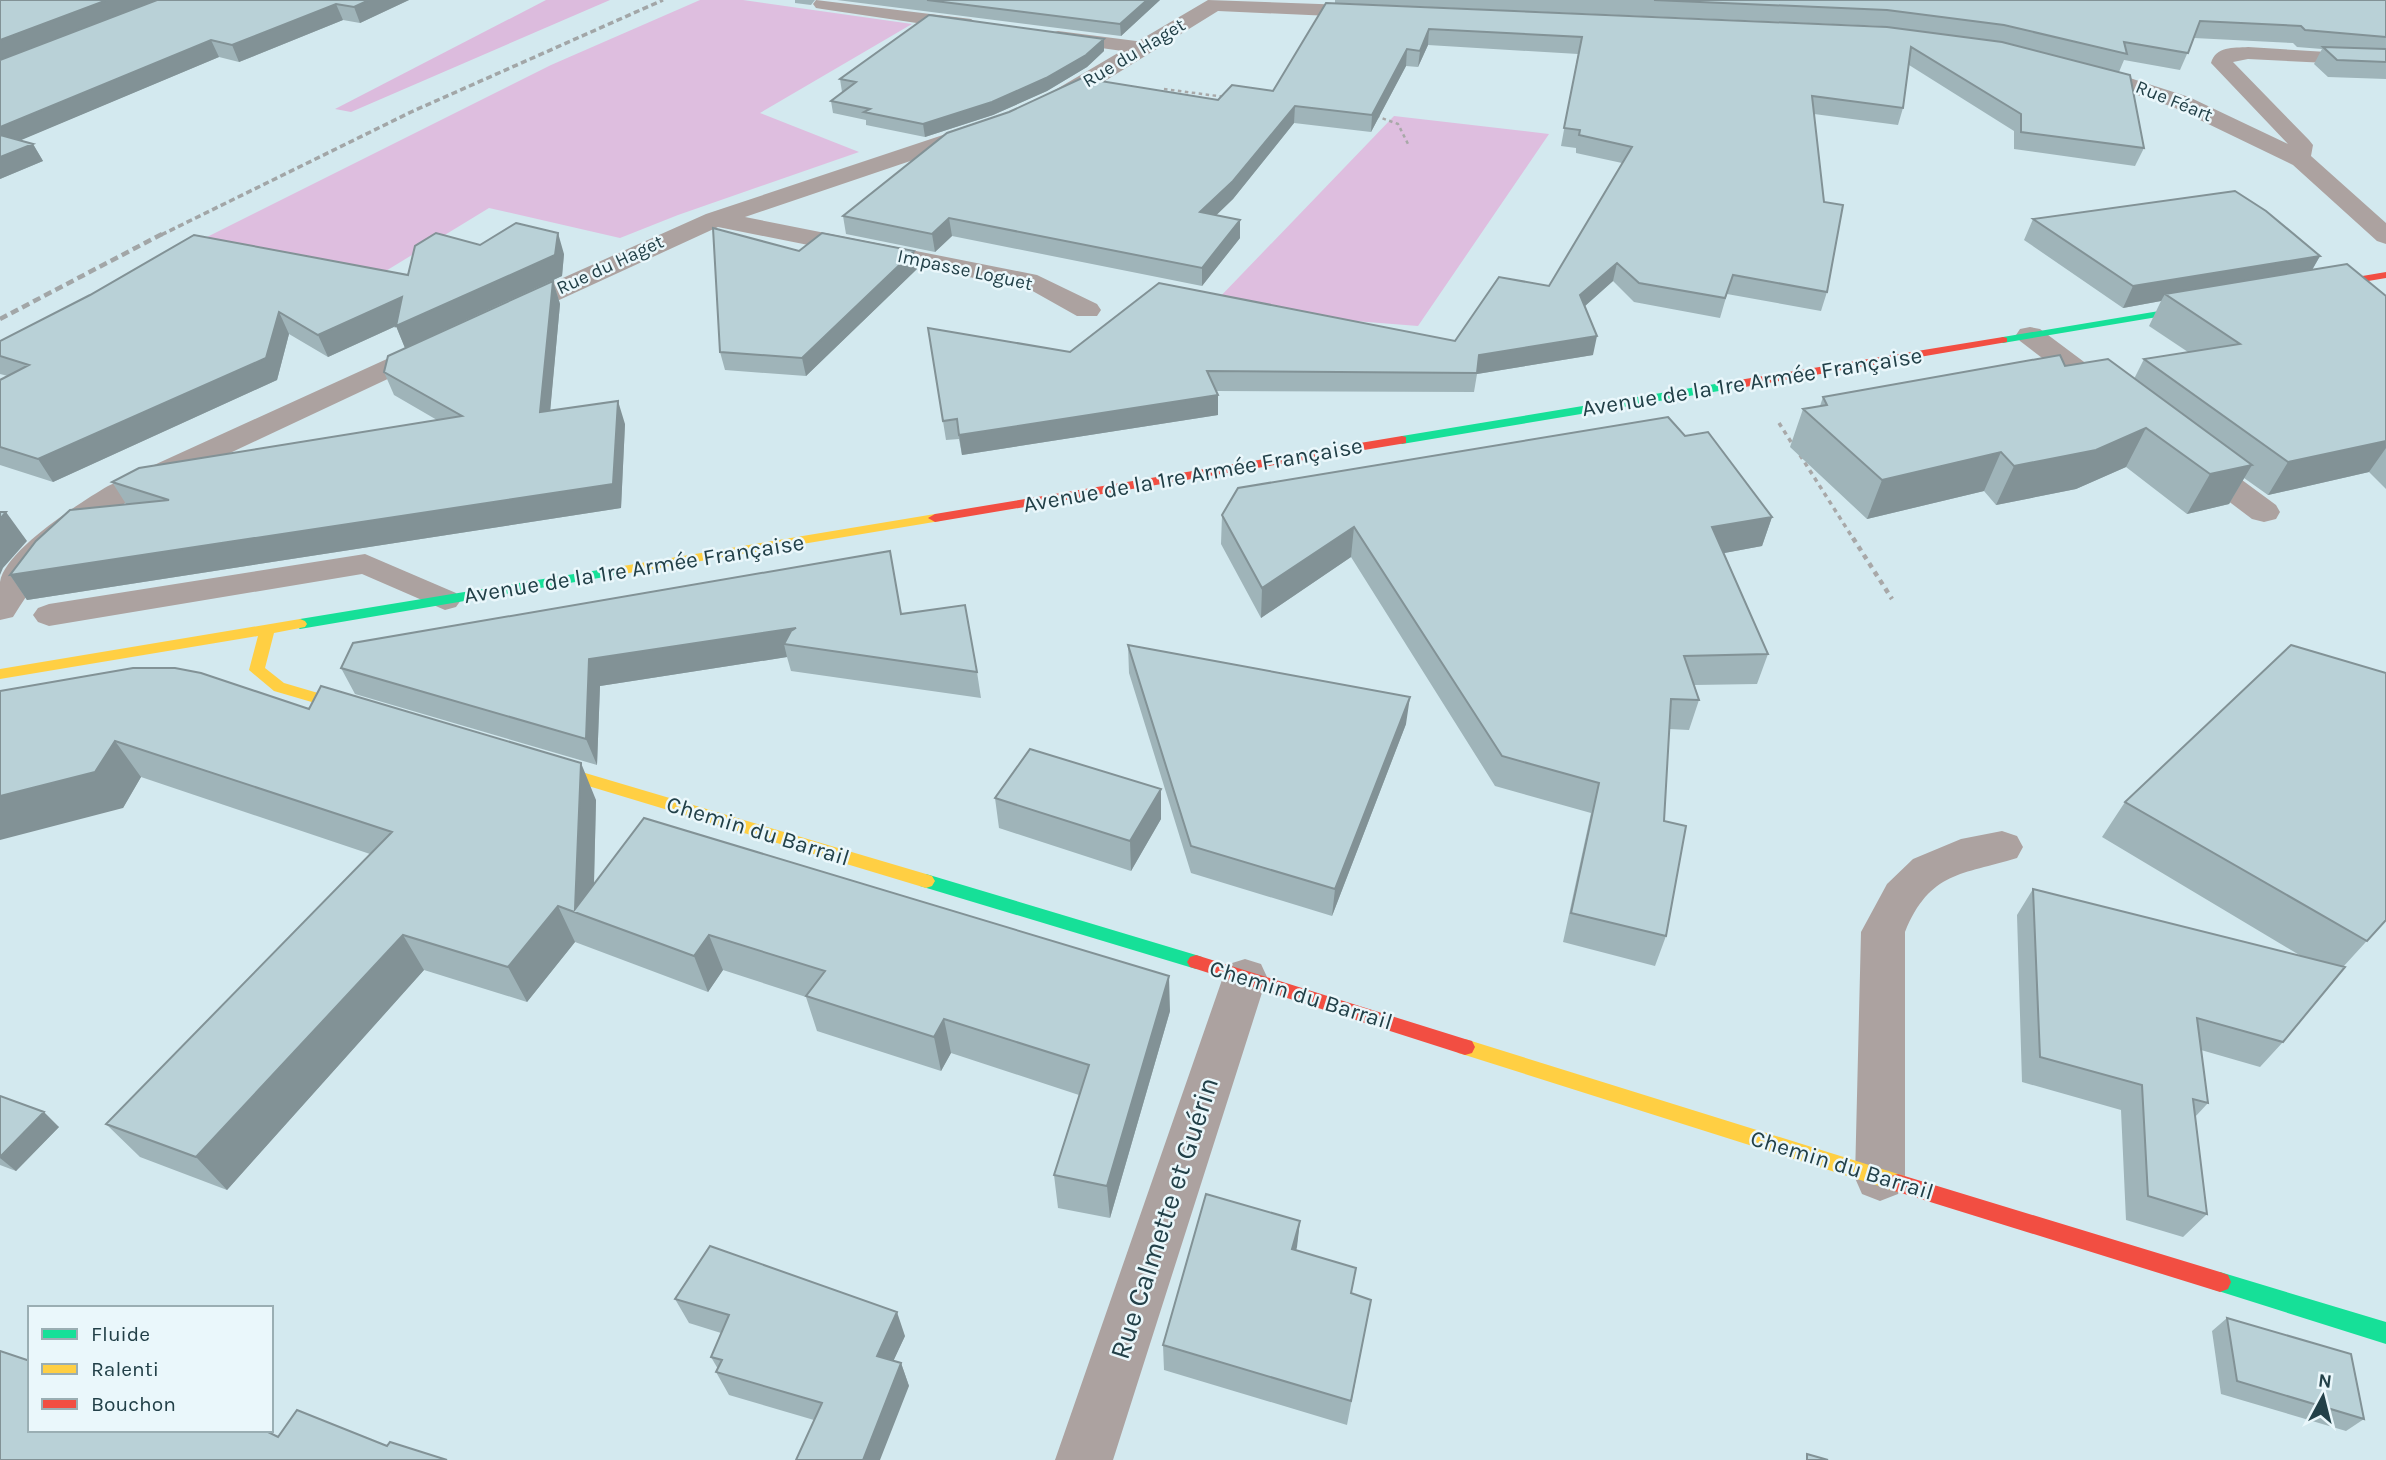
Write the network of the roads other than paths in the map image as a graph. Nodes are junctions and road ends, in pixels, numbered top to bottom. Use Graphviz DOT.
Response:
graph roads {
  1 [pos="1218,2"];
  2 [pos="822,4"];
  3 [pos="1401,13"];
  4 [pos="996,28"];
  5 [pos="1036,34"];
  6 [pos="1144,48"];
  7 [pos="2377,60"];
  8 [pos="2067,66"];
  9 [pos="2301,160"];
  10 [pos="715,219"];
  11 [pos="2386,236"];
  12 [pos="2386,275"];
  13 [pos="2297,290"];
  14 [pos="2217,304"];
  15 [pos="1087,310"];
  16 [pos="483,324"];
  17 [pos="2030,335"];
  18 [pos="458,336"];
  19 [pos="2130,411"];
  20 [pos="2175,445"];
  21 [pos="2264,512"];
  22 [pos="445,600"];
  23 [pos="0,609"];
  24 [pos="49,615"];
  25 [pos="267,630"];
  26 [pos="0,674"];
  27 [pos="382,718"];
  28 [pos="524,760"];
  29 [pos="2002,847"];
  30 [pos="1245,977"];
  31 [pos="1880,1178"];
  32 [pos="2386,1333"];
  33 [pos="1084,1460"];
  1 -- 3 [label="street"];
  1 -- 6 [label="street, Rue du Haget"];
  2 -- 4 [label="lane"];
  5 -- 6 [label="lane"];
  6 -- 10 [label="street, Rue du Haget"];
  7 -- 9 [label="street"];
  8 -- 9 [label="street, Rue Féart"];
  9 -- 11 [label="street, Rue Féart"];
  10 -- 15 [label="street, Impasse Loguet"];
  10 -- 16 [label="street, Rue du Haget"];
  12 -- 13 [label="main road"];
  14 -- 17 [label="main road, Avenue de la 1re Armée Française"];
  17 -- 19 [label="street"];
  17 -- 22 [label="main road, Avenue de la 1re Armée Française"];
  18 -- 23 [label="street"];
  20 -- 21 [label="street"];
  22 -- 24 [label="lane"];
  22 -- 25 [label="main road, Avenue de la 1re Armée Française"];
  25 -- 26 [label="main road, Avenue de la 1re Armée Française"];
  25 -- 27 [label="main road"];
  28 -- 30 [label="main road, Chemin du Barrail"];
  29 -- 31 [label="street"];
  30 -- 31 [label="main road, Chemin du Barrail"];
  30 -- 33 [label="street, Rue Calmette et Guérin"];
  31 -- 32 [label="main road, Chemin du Barrail"];
}
